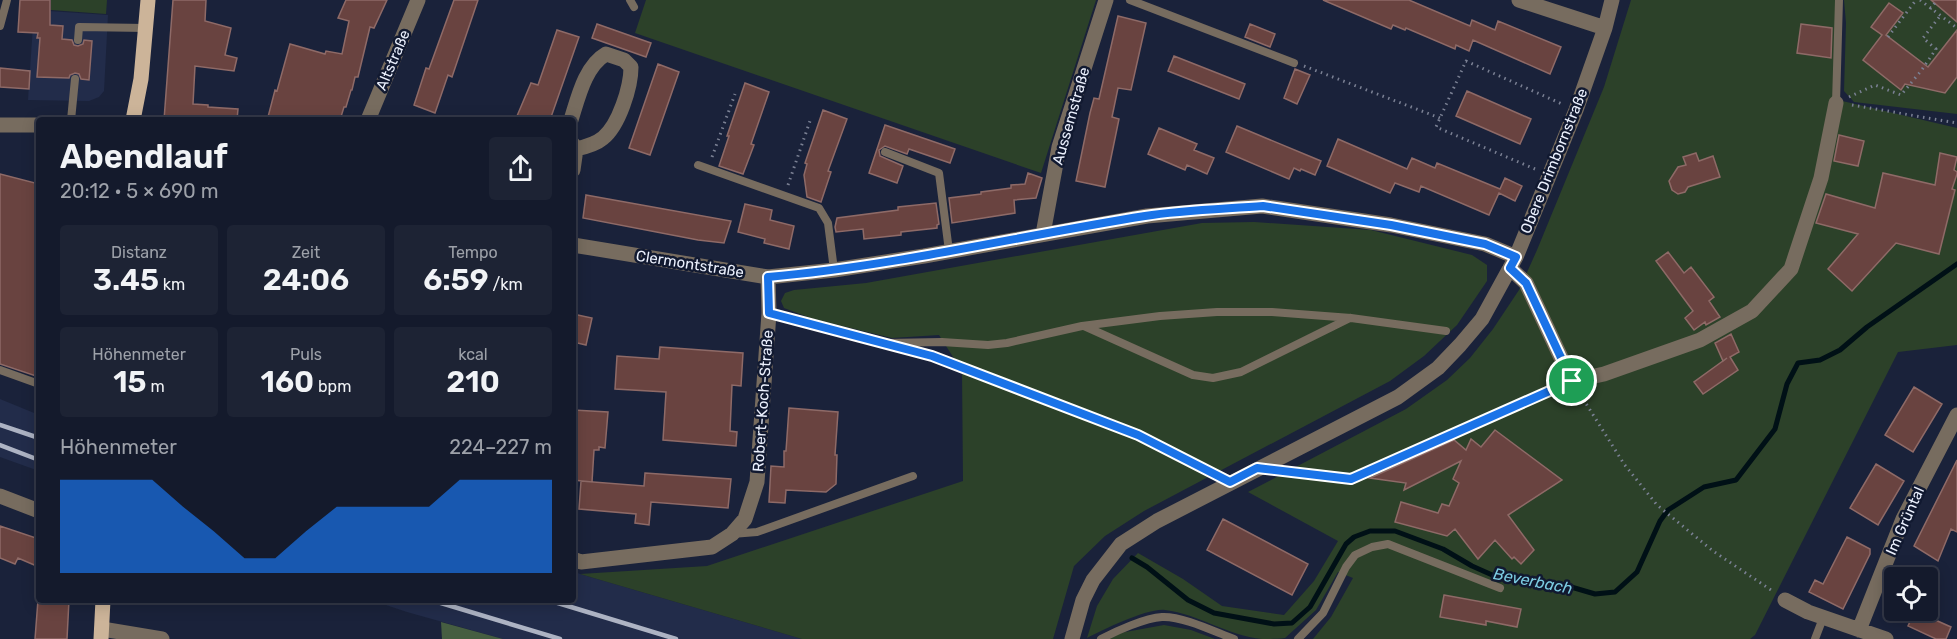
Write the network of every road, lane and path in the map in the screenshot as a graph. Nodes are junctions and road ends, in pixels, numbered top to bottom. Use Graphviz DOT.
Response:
graph roads {
  1 [pos="7,0"];
  2 [pos="148,0"];
  3 [pos="418,0"];
  4 [pos="1106,0"];
  5 [pos="1130,0"];
  6 [pos="1519,0"];
  7 [pos="1612,0"];
  8 [pos="1839,0"];
  9 [pos="1918,0"];
  10 [pos="1935,3"];
  11 [pos="1930,9"];
  12 [pos="1940,16"];
  13 [pos="0,26"];
  14 [pos="146,28"];
  15 [pos="1605,28"];
  16 [pos="1957,28"];
  17 [pos="1888,37"];
  18 [pos="78,40"];
  19 [pos="1294,63"];
  20 [pos="75,79"];
  21 [pos="735,94"];
  22 [pos="1836,103"];
  23 [pos="1576,110"];
  24 [pos="71,117"];
  25 [pos="134,117"];
  26 [pos="369,117"];
  27 [pos="572,117"];
  28 [pos="1440,118"];
  29 [pos="810,121"];
  30 [pos="1957,123"];
  31 [pos="0,125"];
  32 [pos="36,125"];
  33 [pos="576,146"];
  34 [pos="885,152"];
  35 [pos="698,165"];
  36 [pos="708,168"];
  37 [pos="1550,176"];
  38 [pos="785,195"];
  39 [pos="1043,234"];
  40 [pos="576,245"];
  41 [pos="949,251"];
  42 [pos="1513,263"];
  43 [pos="834,270"];
  44 [pos="768,277"];
  45 [pos="769,313"];
  46 [pos="1351,318"];
  47 [pos="1082,326"];
  48 [pos="1446,331"];
  49 [pos="923,353"];
  50 [pos="0,370"];
  51 [pos="1572,381"];
  52 [pos="36,383"];
  53 [pos="1957,415"];
  54 [pos="1257,468"];
  55 [pos="913,476"];
  56 [pos="1230,482"];
  57 [pos="0,496"];
  58 [pos="36,510"];
  59 [pos="732,534"];
  60 [pos="576,560"];
  61 [pos="1500,588"];
  62 [pos="1785,600"];
  63 [pos="103,603"];
  64 [pos="1823,618"];
  65 [pos="1859,630"];
  66 [pos="101,634"];
  67 [pos="162,639"];
  68 [pos="1072,639"];
  69 [pos="1101,639"];
  70 [pos="1234,639"];
  71 [pos="1298,639"];
  72 [pos="1815,639"];
  73 [pos="1886,639"];
  1 -- 13 [label="lane"];
  2 -- 14 [label="main road"];
  3 -- 26 [label="street, Altstraße"];
  4 -- 39 [label="street, Aussemstraße"];
  5 -- 19 [label="lane"];
  6 -- 15 [label="street"];
  7 -- 15 [label="street, Obere Drimbornstraße"];
  8 -- 22 [label="lane"];
  9 -- 11 [label="path"];
  9 -- 17 [label="path"];
  10 -- 11 [label="path"];
  11 -- 12 [label="path"];
  12 -- 16 [label="path"];
  12 -- 22 [label="path"];
  14 -- 18 [label="lane"];
  14 -- 25 [label="main road"];
  15 -- 23 [label="street, Obere Drimbornstraße"];
  19 -- 28 [label="path"];
  20 -- 24 [label="lane"];
  21 -- 36 [label="path"];
  22 -- 30 [label="path"];
  22 -- 51 [label="street"];
  23 -- 28 [label="path"];
  23 -- 37 [label="street, Obere Drimbornstraße"];
  27 -- 33 [label="street"];
  28 -- 37 [label="path"];
  29 -- 38 [label="path"];
  31 -- 32 [label="street"];
  34 -- 41 [label="lane"];
  35 -- 36 [label="lane"];
  36 -- 38 [label="lane"];
  37 -- 42 [label="street, Obere Drimbornstraße"];
  38 -- 43 [label="lane"];
  39 -- 41 [label="street, Clermontstraße"];
  39 -- 42 [label="street, Clermontstraße"];
  40 -- 44 [label="street, Clermontstraße"];
  41 -- 43 [label="street, Clermontstraße"];
  42 -- 51 [label="street"];
  42 -- 54 [label="street, Obere Drimbornstraße"];
  43 -- 44 [label="street, Clermontstraße"];
  44 -- 45 [label="street, Robert-Koch-Straße"];
  45 -- 47 [label="lane"];
  45 -- 59 [label="street, Robert-Koch-Straße"];
  46 -- 47 [label="lane"];
  46 -- 47 [label="lane"];
  46 -- 48 [label="lane"];
  49 -- 56 [label="path"];
  50 -- 52 [label="lane"];
  51 -- 54 [label="lane"];
  51 -- 62 [label="path"];
  53 -- 65 [label="street, Im Grüntal"];
  54 -- 56 [label="street, Obere Drimbornstraße"];
  55 -- 59 [label="lane"];
  56 -- 68 [label="street, Obere Drimbornstraße"];
  57 -- 58 [label="street"];
  59 -- 60 [label="street, Robert-Koch-Straße"];
  61 -- 71 [label="lane"];
  62 -- 64 [label="street"];
  63 -- 66 [label="main road"];
  64 -- 65 [label="street"];
  64 -- 72 [label="lane"];
  65 -- 73 [label="street"];
  66 -- 67 [label="street"];
  69 -- 70 [label="lane"];
}
